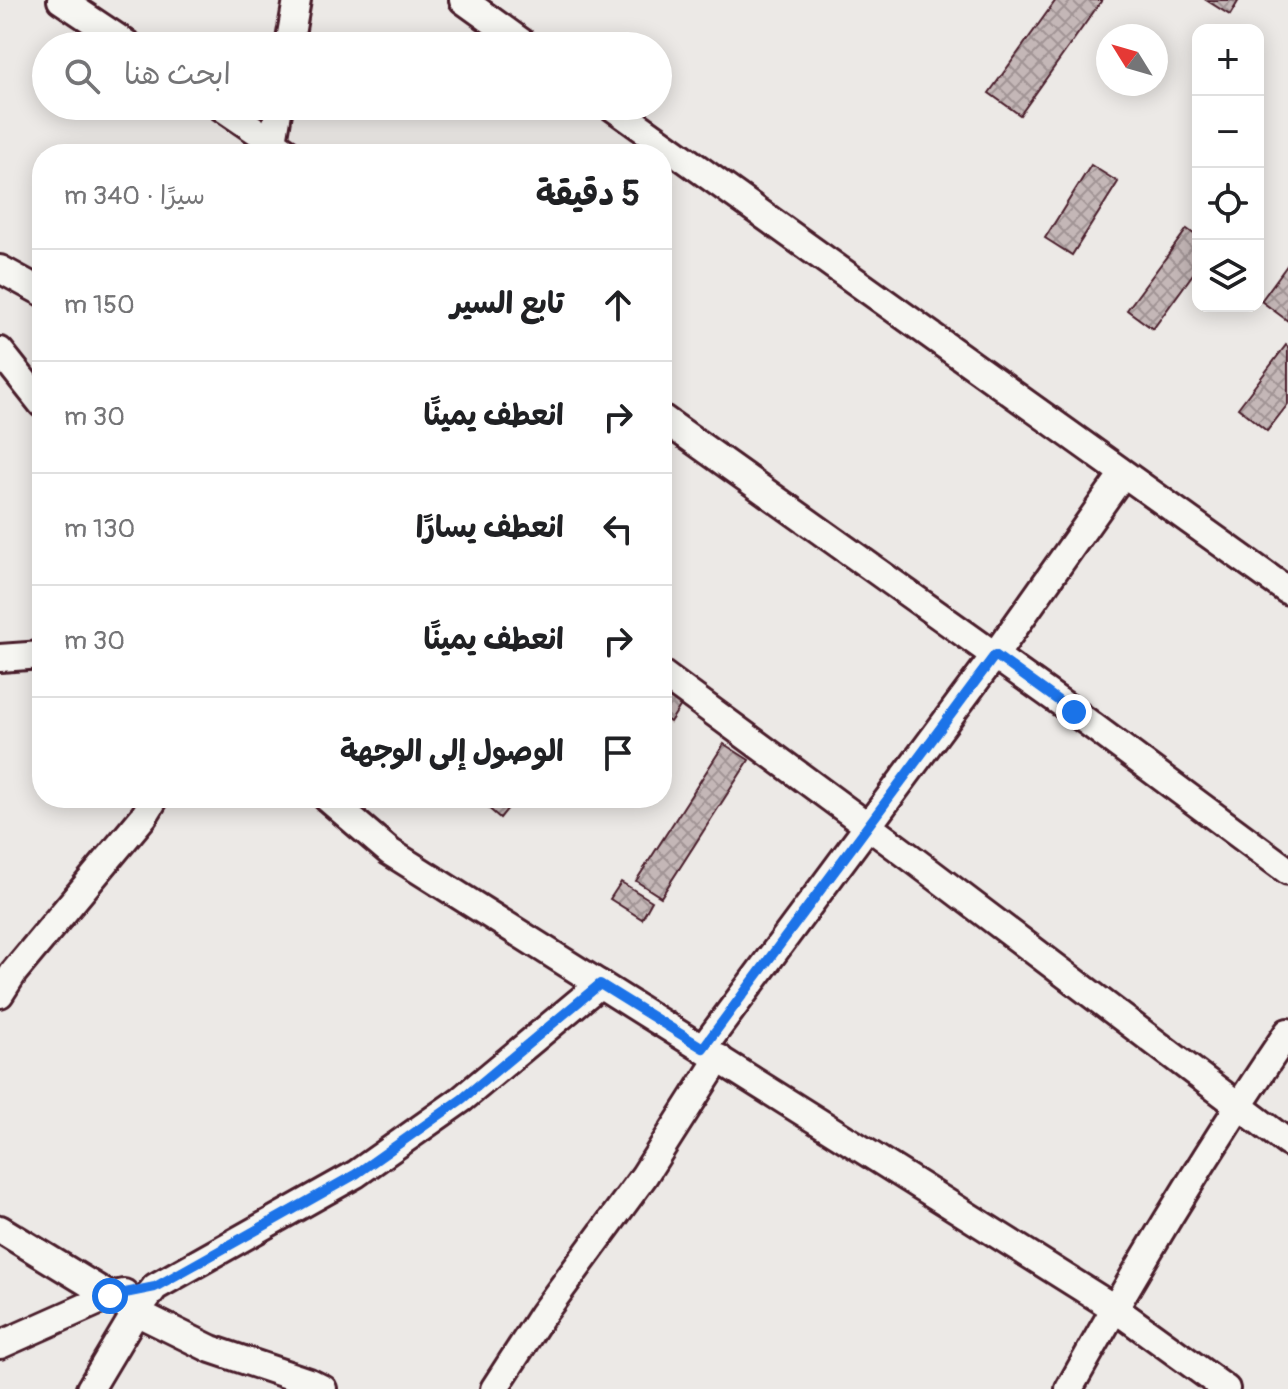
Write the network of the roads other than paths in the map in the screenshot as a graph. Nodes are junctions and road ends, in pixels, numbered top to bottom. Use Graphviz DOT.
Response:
graph roads {
  1 [pos="61,0"];
  2 [pos="297,0"];
  3 [pos="464,0"];
  4 [pos="109,32"];
  5 [pos="291,32"];
  6 [pos="508,32"];
  7 [pos="238,120"];
  8 [pos="279,120"];
  9 [pos="630,120"];
  10 [pos="270,144"];
  11 [pos="278,144"];
  12 [pos="664,144"];
  13 [pos="672,150"];
  14 [pos="0,269"];
  15 [pos="32,287"];
  16 [pos="0,351"];
  17 [pos="32,391"];
  18 [pos="672,425"];
  19 [pos="1123,474"];
  20 [pos="1288,591"];
  21 [pos="995,655"];
  22 [pos="32,656"];
  23 [pos="0,658"];
  24 [pos="672,681"];
  25 [pos="149,808"];
  26 [pos="339,808"];
  27 [pos="867,825"];
  28 [pos="1288,871"];
  29 [pos="600,984"];
  30 [pos="0,994"];
  31 [pos="1288,1032"];
  32 [pos="711,1053"];
  33 [pos="1238,1105"];
  34 [pos="1288,1143"];
  35 [pos="0,1229"];
  36 [pos="155,1287"];
  37 [pos="110,1296"];
  38 [pos="1114,1308"];
  39 [pos="136,1312"];
  40 [pos="0,1345"];
  41 [pos="90,1389"];
  42 [pos="323,1389"];
  43 [pos="494,1389"];
  44 [pos="1069,1389"];
  45 [pos="1226,1389"];
  1 -- 4 [label="street"];
  2 -- 5 [label="street"];
  3 -- 6 [label="street"];
  7 -- 10 [label="street"];
  8 -- 11 [label="street"];
  9 -- 12 [label="street"];
  13 -- 19 [label="street"];
  14 -- 15 [label="street"];
  16 -- 17 [label="street"];
  18 -- 21 [label="street"];
  19 -- 20 [label="street"];
  19 -- 21 [label="street"];
  21 -- 27 [label="street"];
  21 -- 28 [label="street"];
  22 -- 23 [label="street"];
  24 -- 27 [label="street"];
  25 -- 30 [label="street"];
  26 -- 29 [label="street"];
  27 -- 32 [label="street"];
  27 -- 33 [label="street"];
  29 -- 32 [label="street"];
  29 -- 36 [label="street"];
  31 -- 33 [label="street"];
  32 -- 38 [label="street"];
  32 -- 43 [label="street"];
  33 -- 34 [label="street"];
  33 -- 38 [label="street"];
  35 -- 37 [label="street"];
  36 -- 37 [label="street"];
  36 -- 39 [label="street"];
  37 -- 39 [label="street"];
  37 -- 40 [label="street"];
  38 -- 44 [label="street"];
  38 -- 45 [label="street"];
  39 -- 41 [label="street"];
  39 -- 42 [label="street"];
}
